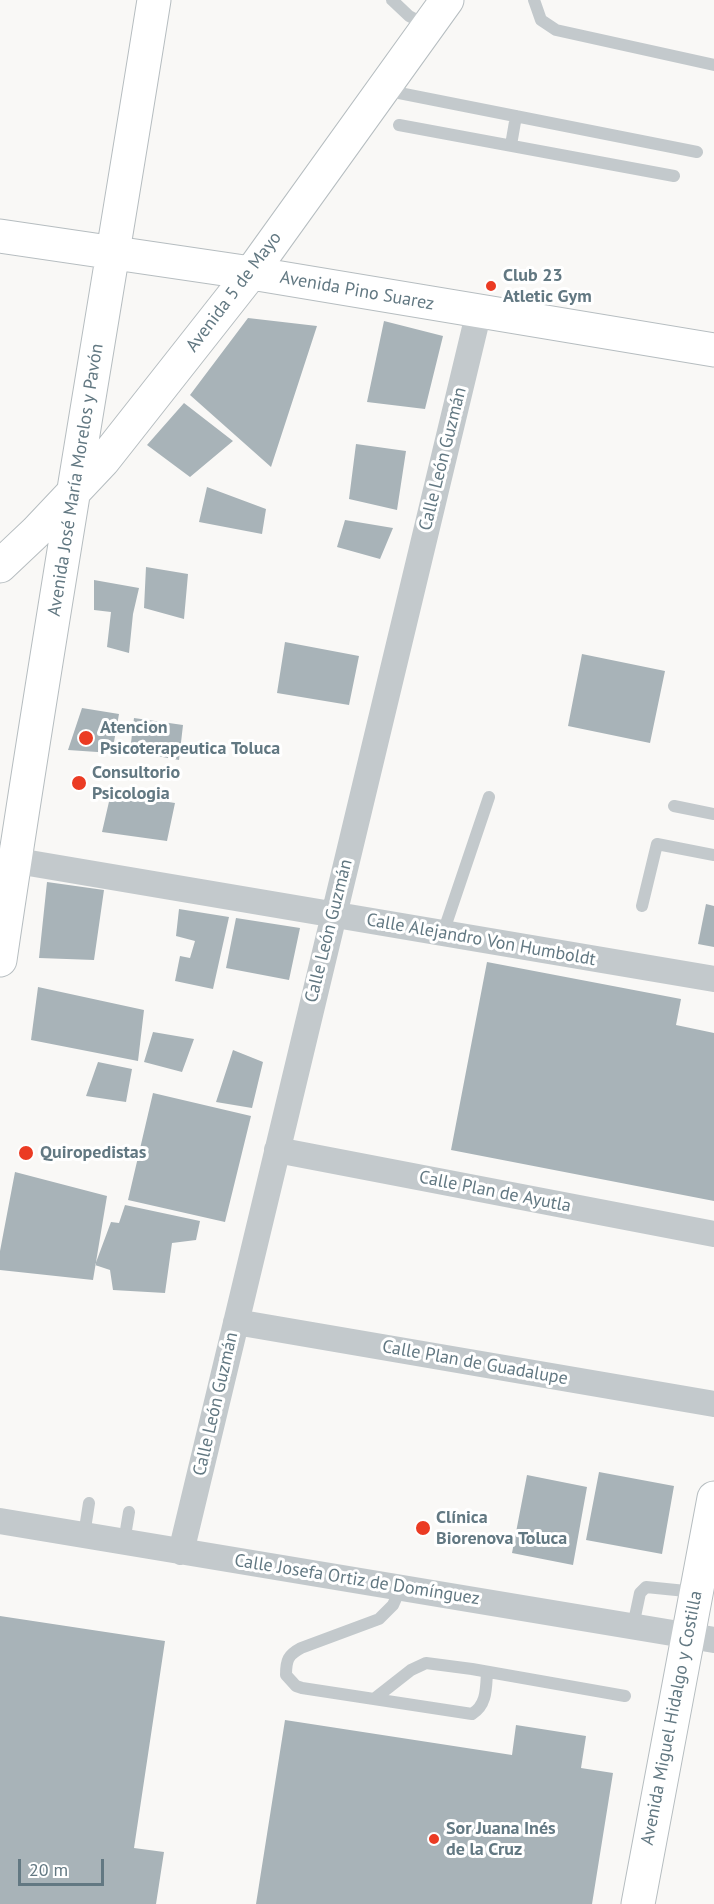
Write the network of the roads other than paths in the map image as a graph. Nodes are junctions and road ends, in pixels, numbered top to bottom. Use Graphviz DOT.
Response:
graph roads {
  1 [pos="154,0"];
  2 [pos="392,0"];
  3 [pos="447,0"];
  4 [pos="534,0"];
  5 [pos="427,26"];
  6 [pos="714,64"];
  7 [pos="383,90"];
  8 [pos="516,116"];
  9 [pos="399,125"];
  10 [pos="511,145"];
  11 [pos="697,152"];
  12 [pos="674,176"];
  13 [pos="0,236"];
  14 [pos="114,252"];
  15 [pos="251,273"];
  16 [pos="479,311"];
  17 [pos="714,350"];
  18 [pos="72,494"];
  19 [pos="0,566"];
  20 [pos="489,797"];
  21 [pos="674,806"];
  22 [pos="714,814"];
  23 [pos="714,855"];
  24 [pos="7,859"];
  25 [pos="642,906"];
  26 [pos="333,915"];
  27 [pos="443,933"];
  28 [pos="0,960"];
  29 [pos="714,979"];
  30 [pos="276,1150"];
  31 [pos="714,1234"];
  32 [pos="236,1322"];
  33 [pos="714,1404"];
  34 [pos="714,1498"];
  35 [pos="89,1503"];
  36 [pos="129,1512"];
  37 [pos="0,1521"];
  38 [pos="84,1534"];
  39 [pos="124,1542"];
  40 [pos="181,1551"];
  41 [pos="401,1587"];
  42 [pos="696,1592"];
  43 [pos="633,1626"];
  44 [pos="701,1638"];
  45 [pos="487,1672"];
  46 [pos="625,1696"];
  47 [pos="374,1699"];
  48 [pos="638,1904"];
  1 -- 14 [label="main road, Avenida José María Morelos y Pavón"];
  2 -- 5 [label="lane"];
  3 -- 5 [label="main road, Avenida 5 de Mayo"];
  4 -- 6 [label="lane"];
  5 -- 7 [label="main road, Avenida 5 de Mayo"];
  7 -- 8 [label="lane"];
  7 -- 15 [label="main road, Avenida 5 de Mayo"];
  8 -- 10 [label="lane"];
  8 -- 11 [label="lane"];
  9 -- 10 [label="lane"];
  10 -- 12 [label="lane"];
  13 -- 14 [label="main road, Avenida Pino Suarez"];
  14 -- 15 [label="main road, Avenida Pino Suarez"];
  14 -- 18 [label="main road, Avenida José María Morelos y Pavón"];
  15 -- 16 [label="main road, Avenida Pino Suarez"];
  15 -- 18 [label="main road, Avenida 5 de Mayo"];
  16 -- 17 [label="main road, Avenida Pino Suarez"];
  16 -- 26 [label="street, Calle León Guzmán"];
  18 -- 19 [label="main road, Avenida 5 de Mayo"];
  18 -- 24 [label="main road, Avenida José María Morelos y Pavón"];
  20 -- 27 [label="lane"];
  21 -- 22 [label="lane"];
  23 -- 25 [label="lane"];
  24 -- 26 [label="street, Calle Alejandro Von Humboldt"];
  24 -- 28 [label="main road, Avenida José María Morelos y Pavón"];
  26 -- 27 [label="street, Calle Alejandro Von Humboldt"];
  26 -- 30 [label="street, Calle León Guzmán"];
  27 -- 29 [label="street, Calle Alejandro Von Humboldt"];
  30 -- 31 [label="street, Calle Plan de Ayutla"];
  30 -- 32 [label="street, Calle León Guzmán"];
  32 -- 33 [label="street, Calle Plan de Guadalupe"];
  32 -- 40 [label="street, Calle León Guzmán"];
  34 -- 42 [label="main road, Avenida Miguel Hidalgo y Costilla"];
  35 -- 38 [label="lane"];
  36 -- 39 [label="lane"];
  37 -- 38 [label="street, Calle Josefa Ortiz de Domínguez"];
  38 -- 39 [label="street, Calle Josefa Ortiz de Domínguez"];
  39 -- 40 [label="street, Calle Josefa Ortiz de Domínguez"];
  40 -- 41 [label="street, Calle Josefa Ortiz de Domínguez"];
  41 -- 43 [label="street, Calle Josefa Ortiz de Domínguez"];
  41 -- 47 [label="lane"];
  42 -- 43 [label="lane"];
  42 -- 44 [label="main road, Avenida Miguel Hidalgo y Costilla"];
  43 -- 44 [label="street, Calle Josefa Ortiz de Domínguez"];
  44 -- 48 [label="main road, Avenida Miguel Hidalgo y Costilla"];
  45 -- 46 [label="lane"];
  45 -- 47 [label="lane"];
  45 -- 47 [label="lane"];
}
